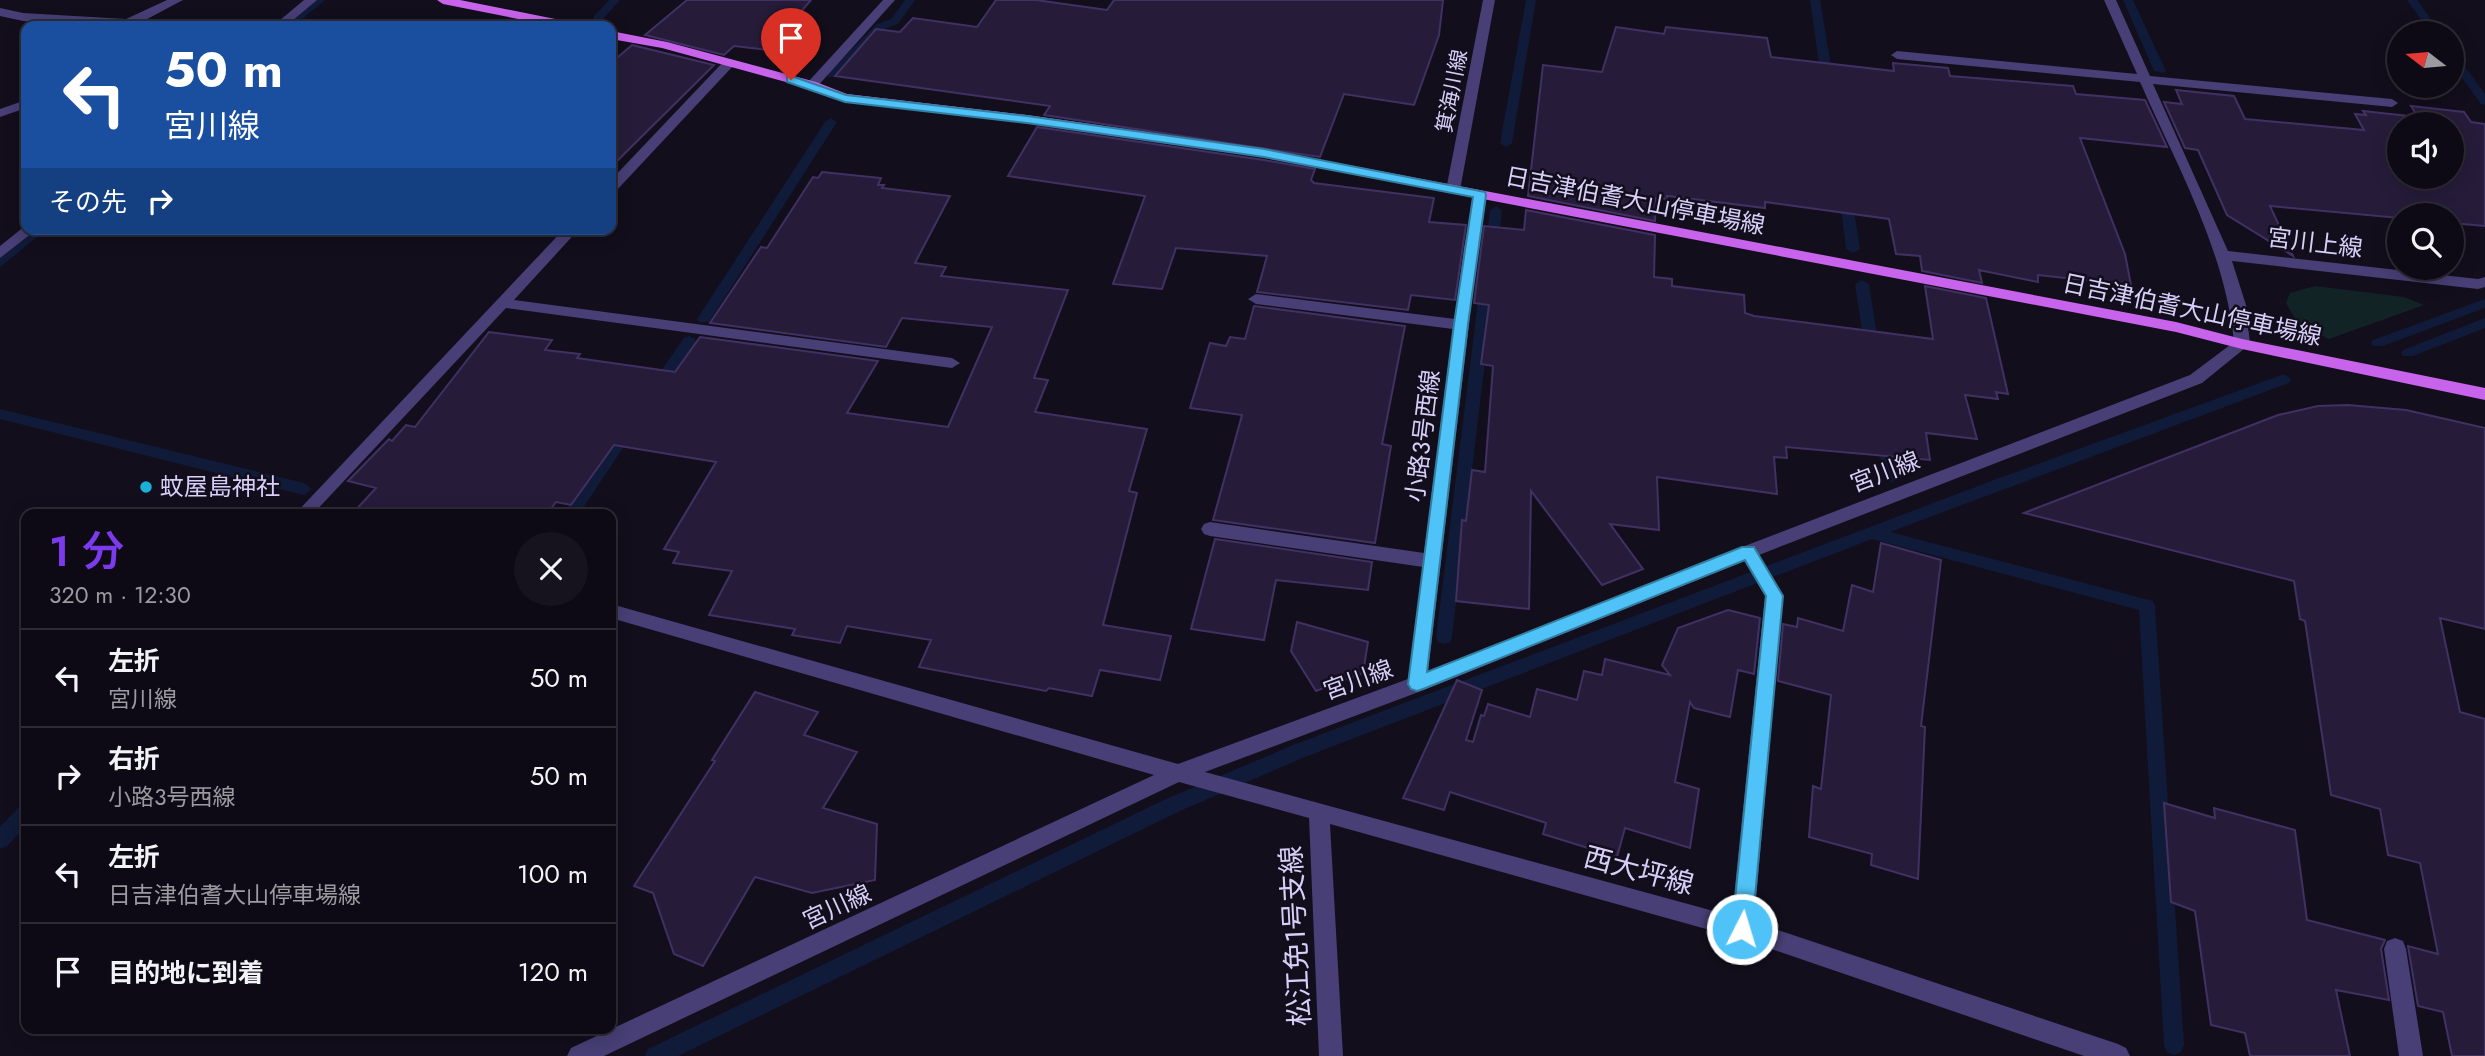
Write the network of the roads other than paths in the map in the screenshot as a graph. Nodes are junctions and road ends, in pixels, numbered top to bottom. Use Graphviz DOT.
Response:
graph roads {
  1 [pos="177,0"];
  2 [pos="311,0"];
  3 [pos="443,0"];
  4 [pos="889,0"];
  5 [pos="1489,0"];
  6 [pos="2110,0"];
  7 [pos="0,12"];
  8 [pos="75,21"];
  9 [pos="135,21"];
  10 [pos="285,21"];
  11 [pos="546,21"];
  12 [pos="616,36"];
  13 [pos="1897,55"];
  14 [pos="729,63"];
  15 [pos="2145,81"];
  16 [pos="812,85"];
  17 [pos="2392,103"];
  18 [pos="21,106"];
  19 [pos="0,113"];
  20 [pos="616,183"];
  21 [pos="1453,190"];
  22 [pos="1480,195"];
  23 [pos="23,235"];
  24 [pos="566,235"];
  25 [pos="0,254"];
  26 [pos="2222,255"];
  27 [pos="2485,282"];
  28 [pos="1256,299"];
  29 [pos="503,303"];
  30 [pos="1461,324"];
  31 [pos="2242,344"];
  32 [pos="952,362"];
  33 [pos="2485,394"];
  34 [pos="308,509"];
  35 [pos="1210,528"];
  36 [pos="1748,552"];
  37 [pos="1432,561"];
  38 [pos="616,612"];
  39 [pos="1417,684"];
  40 [pos="1178,773"];
  41 [pos="1319,812"];
  42 [pos="1742,929"];
  43 [pos="2395,948"];
  44 [pos="579,1056"];
  45 [pos="1331,1056"];
  46 [pos="2118,1056"];
  47 [pos="2412,1056"];
  1 -- 9 [label="street"];
  2 -- 10 [label="street"];
  3 -- 11 [label="main road"];
  4 -- 16 [label="street"];
  5 -- 21 [label="street, 箕海川線"];
  6 -- 15 [label="street"];
  7 -- 8 [label="street"];
  12 -- 14 [label="main road, 日吉津伯耆大山停車場線"];
  13 -- 15 [label="street"];
  14 -- 16 [label="main road, 日吉津伯耆大山停車場線"];
  14 -- 20 [label="street"];
  15 -- 17 [label="street"];
  15 -- 26 [label="street"];
  16 -- 21 [label="main road, 日吉津伯耆大山停車場線"];
  18 -- 19 [label="street"];
  21 -- 22 [label="main road, 日吉津伯耆大山停車場線"];
  22 -- 30 [label="street, 小路3号西線"];
  22 -- 31 [label="main road, 日吉津伯耆大山停車場線"];
  23 -- 25 [label="street"];
  24 -- 29 [label="street"];
  26 -- 27 [label="street, 宮川上線"];
  26 -- 31 [label="street"];
  28 -- 30 [label="street"];
  29 -- 32 [label="street"];
  29 -- 34 [label="street"];
  30 -- 37 [label="street, 小路3号西線"];
  31 -- 33 [label="main road, 日吉津伯耆大山停車場線"];
  31 -- 36 [label="street, 宮川線"];
  35 -- 37 [label="street"];
  36 -- 39 [label="street, 宮川線"];
  36 -- 42 [label="street"];
  37 -- 39 [label="street, 小路3号西線"];
  38 -- 40 [label="street, 西大坪線"];
  39 -- 40 [label="street, 宮川線"];
  40 -- 41 [label="street, 西大坪線"];
  40 -- 44 [label="street, 宮川線"];
  41 -- 42 [label="street, 西大坪線"];
  41 -- 45 [label="street, 松江免1号支線"];
  42 -- 46 [label="street, 西大坪線"];
  43 -- 47 [label="street"];
}
